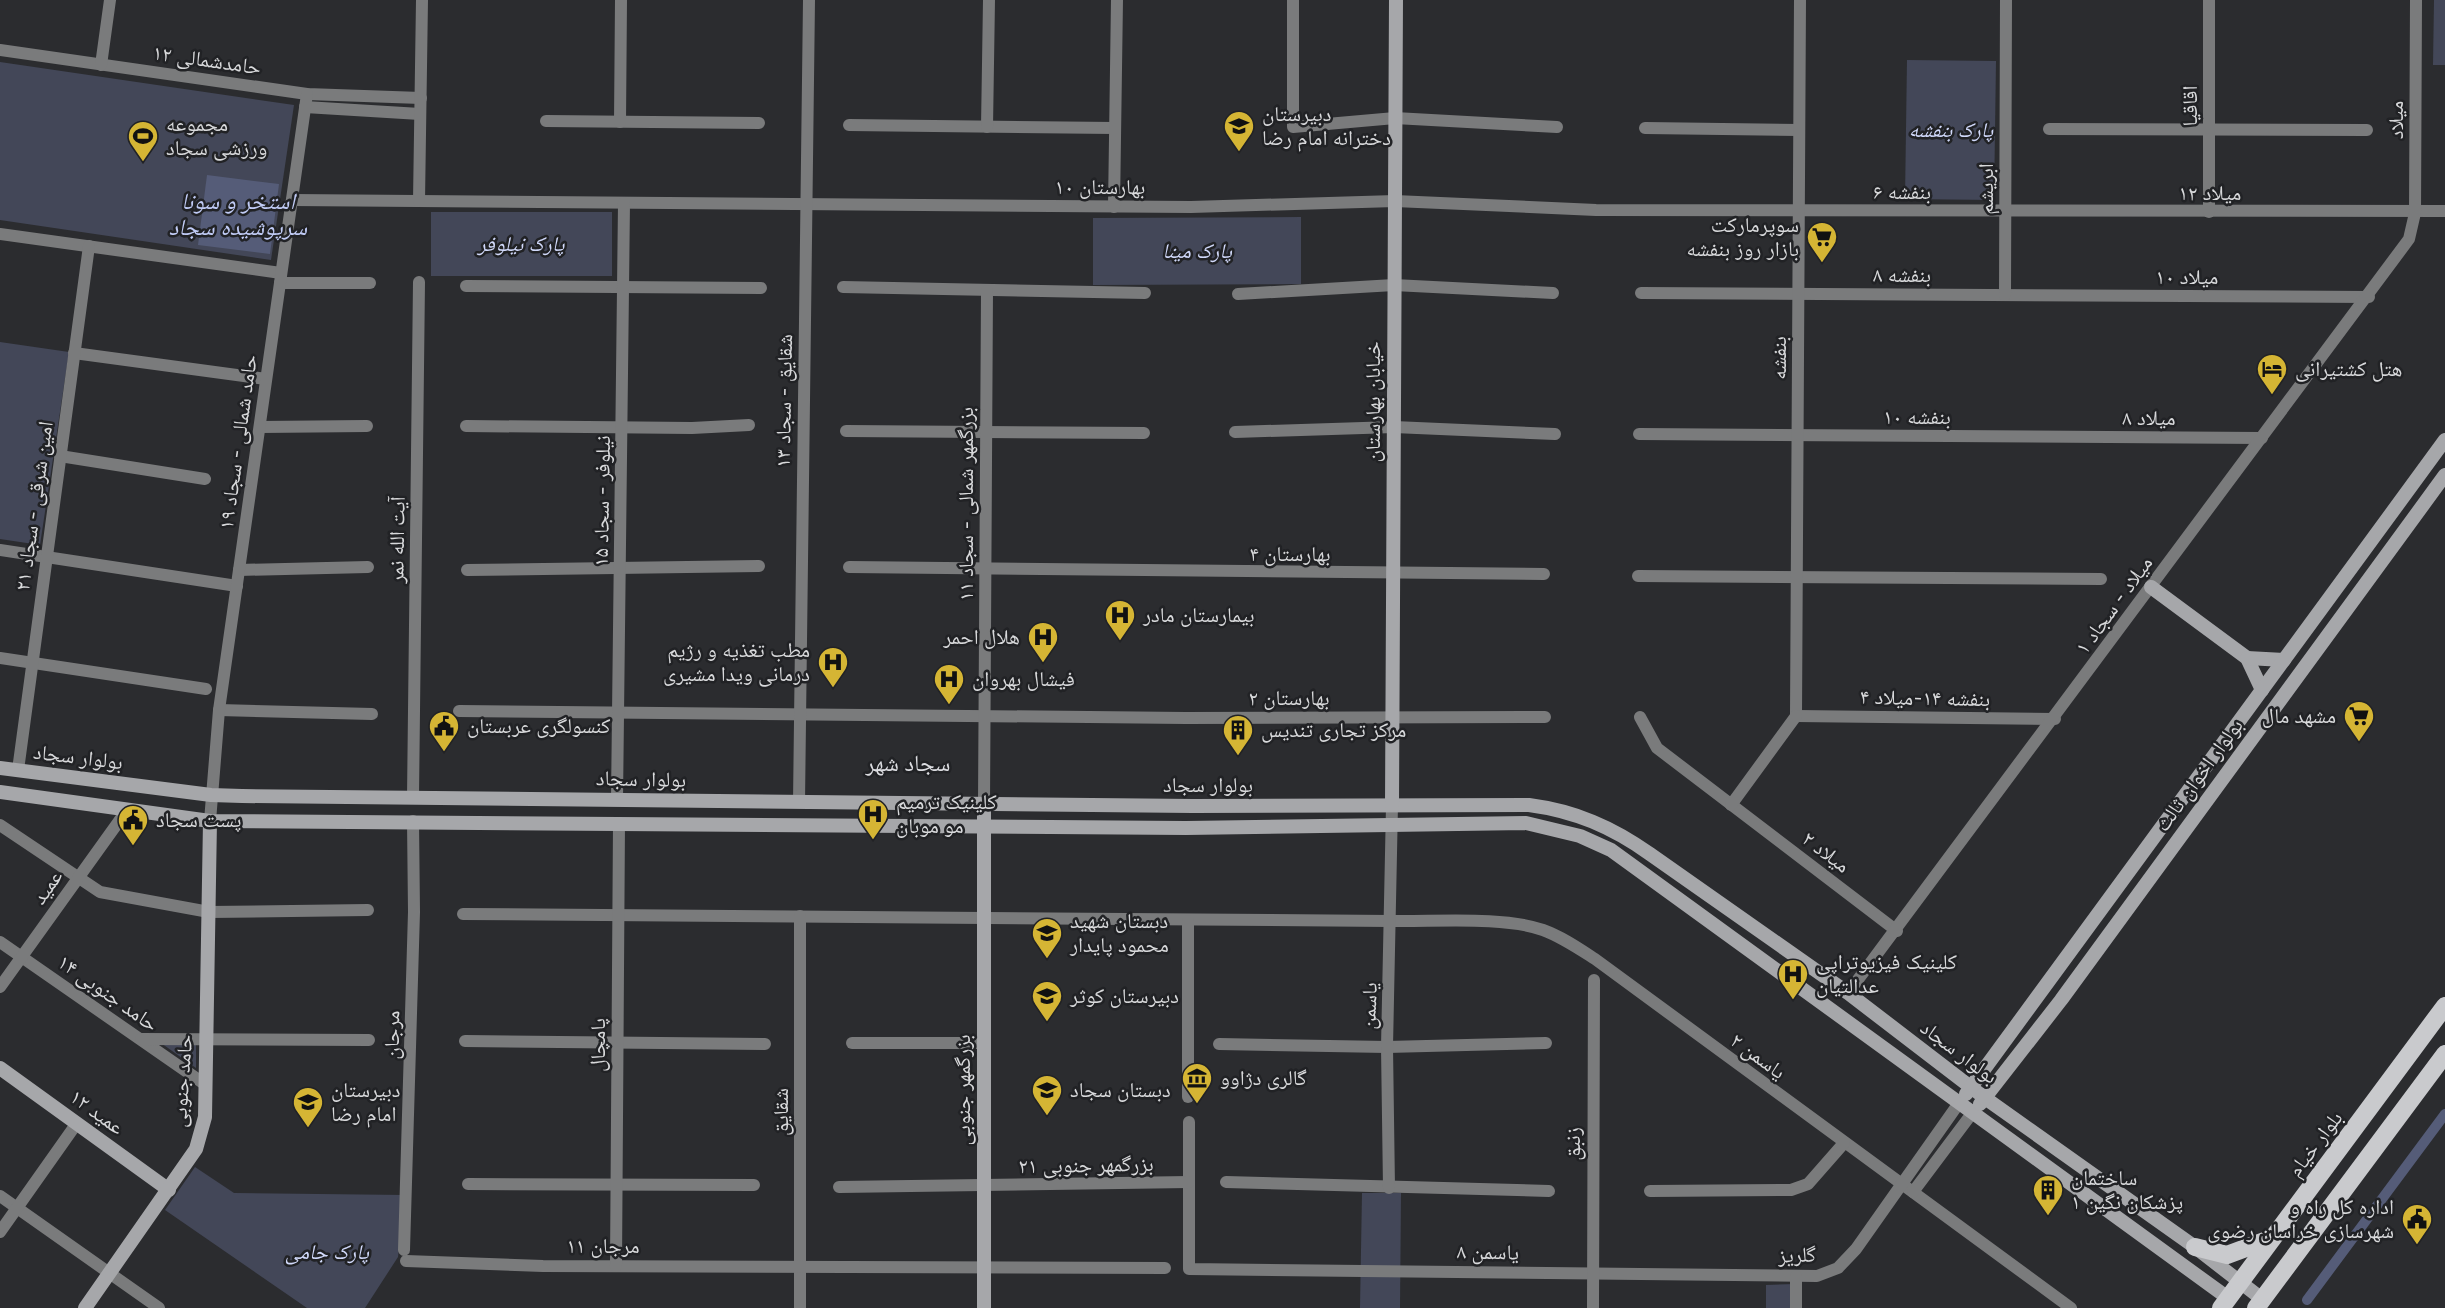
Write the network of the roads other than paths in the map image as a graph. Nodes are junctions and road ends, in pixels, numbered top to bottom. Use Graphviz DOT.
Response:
graph roads {
  1 [pos="110,0"];
  2 [pos="422,0"];
  3 [pos="621,0"];
  4 [pos="809,0"];
  5 [pos="989,0"];
  6 [pos="1116,0"];
  7 [pos="1293,0"];
  8 [pos="1396,0"];
  9 [pos="1800,0"];
  10 [pos="2006,0"];
  11 [pos="2209,0"];
  12 [pos="2416,0"];
  13 [pos="0,50"];
  14 [pos="101,65"];
  15 [pos="307,94"];
  16 [pos="421,98"];
  17 [pos="305,107"];
  18 [pos="421,114"];
  19 [pos="1395,118"];
  20 [pos="546,121"];
  21 [pos="620,122"];
  22 [pos="759,123"];
  23 [pos="849,125"];
  24 [pos="987,127"];
  25 [pos="1115,128"];
  26 [pos="1557,128"];
  27 [pos="1645,128"];
  28 [pos="2049,129"];
  29 [pos="1799,130"];
  30 [pos="2209,130"];
  31 [pos="2367,130"];
  32 [pos="292,200"];
  33 [pos="419,201"];
  34 [pos="1395,201"];
  35 [pos="624,203"];
  36 [pos="806,204"];
  37 [pos="1114,207"];
  38 [pos="1596,210"];
  39 [pos="1799,211"];
  40 [pos="2445,211"];
  41 [pos="2005,212"];
  42 [pos="2209,212"];
  43 [pos="2415,212"];
  44 [pos="0,234"];
  45 [pos="2409,239"];
  46 [pos="89,246"];
  47 [pos="281,278"];
  48 [pos="419,282"];
  49 [pos="370,283"];
  50 [pos="1394,285"];
  51 [pos="466,286"];
  52 [pos="623,287"];
  53 [pos="843,287"];
  54 [pos="761,288"];
  55 [pos="987,291"];
  56 [pos="1145,293"];
  57 [pos="1553,293"];
  58 [pos="1641,293"];
  59 [pos="1238,294"];
  60 [pos="1798,294"];
  61 [pos="2004,295"];
  62 [pos="2369,297"];
  63 [pos="74,353"];
  64 [pos="266,379"];
  65 [pos="749,425"];
  66 [pos="367,426"];
  67 [pos="466,426"];
  68 [pos="260,427"];
  69 [pos="1394,427"];
  70 [pos="622,428"];
  71 [pos="846,430"];
  72 [pos="986,430"];
  73 [pos="1235,432"];
  74 [pos="1144,433"];
  75 [pos="1555,434"];
  76 [pos="1639,434"];
  77 [pos="1798,435"];
  78 [pos="2037,437"];
  79 [pos="2262,438"];
  80 [pos="2445,440"];
  81 [pos="60,456"];
  82 [pos="2445,475"];
  83 [pos="205,479"];
  84 [pos="0,550"];
  85 [pos="47,557"];
  86 [pos="759,566"];
  87 [pos="368,567"];
  88 [pos="849,567"];
  89 [pos="239,570"];
  90 [pos="467,570"];
  91 [pos="620,570"];
  92 [pos="985,571"];
  93 [pos="1393,574"];
  94 [pos="1544,574"];
  95 [pos="1638,576"];
  96 [pos="1797,577"];
  97 [pos="2101,579"];
  98 [pos="237,586"];
  99 [pos="2151,587"];
  100 [pos="2294,647"];
  101 [pos="0,657"];
  102 [pos="2247,658"];
  103 [pos="2310,659"];
  104 [pos="2284,660"];
  105 [pos="33,663"];
  106 [pos="206,689"];
  107 [pos="2262,690"];
  108 [pos="219,710"];
  109 [pos="458,711"];
  110 [pos="618,713"];
  111 [pos="372,714"];
  112 [pos="800,715"];
  113 [pos="984,716"];
  114 [pos="1796,716"];
  115 [pos="1545,717"];
  116 [pos="1392,718"];
  117 [pos="1640,718"];
  118 [pos="2055,719"];
  119 [pos="0,768"];
  120 [pos="18,770"];
  121 [pos="0,792"];
  122 [pos="211,796"];
  123 [pos="413,797"];
  124 [pos="617,800"];
  125 [pos="799,802"];
  126 [pos="984,804"];
  127 [pos="1392,805"];
  128 [pos="1731,805"];
  129 [pos="127,810"];
  130 [pos="210,821"];
  131 [pos="413,821"];
  132 [pos="619,824"];
  133 [pos="0,825"];
  134 [pos="1392,825"];
  135 [pos="984,827"];
  136 [pos="77,878"];
  137 [pos="368,911"];
  138 [pos="209,912"];
  139 [pos="618,913"];
  140 [pos="463,914"];
  141 [pos="800,916"];
  142 [pos="985,918"];
  143 [pos="1188,921"];
  144 [pos="1391,921"];
  145 [pos="1897,931"];
  146 [pos="0,942"];
  147 [pos="21,957"];
  148 [pos="1594,980"];
  149 [pos="0,987"];
  150 [pos="1848,993"];
  151 [pos="2445,1006"];
  152 [pos="207,1037"];
  153 [pos="141,1039"];
  154 [pos="369,1040"];
  155 [pos="466,1041"];
  156 [pos="617,1042"];
  157 [pos="852,1043"];
  158 [pos="985,1043"];
  159 [pos="1546,1043"];
  160 [pos="765,1044"];
  161 [pos="1219,1044"];
  162 [pos="1387,1046"];
  163 [pos="2445,1054"];
  164 [pos="0,1068"];
  165 [pos="206,1085"];
  166 [pos="1971,1088"];
  167 [pos="1188,1097"];
  168 [pos="1985,1098"];
  169 [pos="1959,1103"];
  170 [pos="1973,1112"];
  171 [pos="1189,1122"];
  172 [pos="77,1123"];
  173 [pos="1844,1143"];
  174 [pos="1189,1182"];
  175 [pos="1226,1182"];
  176 [pos="468,1184"];
  177 [pos="1901,1184"];
  178 [pos="617,1185"];
  179 [pos="754,1185"];
  180 [pos="839,1187"];
  181 [pos="984,1187"];
  182 [pos="1389,1188"];
  183 [pos="169,1190"];
  184 [pos="1549,1191"];
  185 [pos="1650,1191"];
  186 [pos="1913,1192"];
  187 [pos="0,1196"];
  188 [pos="17,1208"];
  189 [pos="0,1232"];
  190 [pos="2274,1238"];
  191 [pos="2194,1247"];
  192 [pos="405,1255"];
  193 [pos="616,1266"];
  194 [pos="800,1266"];
  195 [pos="983,1267"];
  196 [pos="1165,1268"];
  197 [pos="110,1273"];
  198 [pos="1592,1273"];
  199 [pos="1796,1276"];
  200 [pos="2239,1282"];
  201 [pos="2230,1305"];
  202 [pos="2263,1305"];
  203 [pos="85,1308"];
  204 [pos="159,1308"];
  205 [pos="800,1308"];
  206 [pos="984,1308"];
  207 [pos="1592,1308"];
  208 [pos="1796,1308"];
  209 [pos="2071,1308"];
  1 -- 14 [label="street"];
  2 -- 16 [label="street"];
  3 -- 21 [label="street"];
  4 -- 36 [label="street, شقایق - سجاد ۱۳"];
  5 -- 24 [label="street"];
  6 -- 25 [label="street"];
  7 -- 19 [label="street"];
  8 -- 19 [label="main road, خیابان بهارستان"];
  9 -- 29 [label="street, بنفشه"];
  10 -- 41 [label="street, ابریشم"];
  11 -- 30 [label="street, اقاقیا"];
  12 -- 43 [label="street, میلاد"];
  13 -- 14 [label="street, حامدشمالی ۱۲"];
  14 -- 15 [label="street, حامدشمالی ۱۲"];
  15 -- 16 [label="street, حامدشمالی ۱۲"];
  15 -- 17 [label="street, حامد شمالی - سجاد ۱۹"];
  16 -- 18 [label="street"];
  17 -- 18 [label="street"];
  17 -- 32 [label="street, حامد شمالی - سجاد ۱۹"];
  18 -- 33 [label="street"];
  19 -- 26 [label="street"];
  19 -- 34 [label="main road, خیابان بهارستان"];
  20 -- 21 [label="street"];
  21 -- 22 [label="street"];
  23 -- 24 [label="street"];
  24 -- 25 [label="street"];
  25 -- 37 [label="street"];
  27 -- 29 [label="street"];
  28 -- 30 [label="street"];
  29 -- 39 [label="street, بنفشه"];
  30 -- 31 [label="street"];
  30 -- 42 [label="street, اقاقیا"];
  32 -- 33 [label="street, بهارستان ۱۰"];
  32 -- 47 [label="street, حامد شمالی - سجاد ۱۹"];
  33 -- 35 [label="street, بهارستان ۱۰"];
  34 -- 37 [label="street, بهارستان ۱۰"];
  34 -- 38 [label="street, بهارستان ۱۰"];
  34 -- 50 [label="main road, خیابان بهارستان"];
  35 -- 36 [label="street, بهارستان ۱۰"];
  35 -- 52 [label="street, نیلوفر - سجاد ۱۵"];
  36 -- 37 [label="street, بهارستان ۱۰"];
  36 -- 112 [label="street, شقایق - سجاد ۱۳"];
  38 -- 39 [label="street, بنفشه ۶"];
  39 -- 41 [label="street, بنفشه ۶"];
  39 -- 60 [label="street, بنفشه"];
  40 -- 43 [label="street, میلاد ۱۲"];
  41 -- 42 [label="street, میلاد ۱۲"];
  41 -- 61 [label="street, ابریشم"];
  42 -- 43 [label="street, میلاد ۱۲"];
  43 -- 45 [label="street, میلاد"];
  44 -- 46 [label="street"];
  45 -- 62 [label="street, میلاد - سجاد ۱"];
  46 -- 47 [label="street"];
  46 -- 63 [label="street, امین شرقی - سجاد ۲۱"];
  47 -- 49 [label="street"];
  47 -- 64 [label="street, حامد شمالی - سجاد ۱۹"];
  48 -- 123 [label="street, آیت الله نمر"];
  50 -- 57 [label="street"];
  50 -- 59 [label="street"];
  50 -- 69 [label="main road, خیابان بهارستان"];
  51 -- 52 [label="street"];
  52 -- 54 [label="street"];
  52 -- 70 [label="street, نیلوفر - سجاد ۱۵"];
  53 -- 55 [label="street"];
  55 -- 56 [label="street"];
  55 -- 72 [label="street, بزرگمهر شمالی - سجاد ۱۱"];
  58 -- 60 [label="street, بنفشه ۸"];
  60 -- 61 [label="street, بنفشه ۸"];
  60 -- 77 [label="street, بنفشه"];
  61 -- 62 [label="street, میلاد ۱۰"];
  62 -- 79 [label="street, میلاد - سجاد ۱"];
  63 -- 64 [label="street"];
  63 -- 81 [label="street, امین شرقی - سجاد ۲۱"];
  64 -- 68 [label="street, حامد شمالی - سجاد ۱۹"];
  65 -- 70 [label="street"];
  66 -- 68 [label="street"];
  67 -- 70 [label="street"];
  68 -- 89 [label="street, حامد شمالی - سجاد ۱۹"];
  69 -- 73 [label="street"];
  69 -- 75 [label="street"];
  69 -- 93 [label="main road, خیابان بهارستان"];
  70 -- 91 [label="street, نیلوفر - سجاد ۱۵"];
  71 -- 72 [label="street"];
  72 -- 74 [label="street"];
  72 -- 92 [label="street, بزرگمهر شمالی - سجاد ۱۱"];
  76 -- 77 [label="street, بنفشه ۱۰"];
  77 -- 78 [label="street, بنفشه ۱۰"];
  77 -- 96 [label="street, بنفشه"];
  78 -- 79 [label="street, میلاد ۸"];
  79 -- 99 [label="street, میلاد - سجاد ۱"];
  80 -- 100 [label="main road"];
  81 -- 83 [label="street"];
  81 -- 85 [label="street, امین شرقی - سجاد ۲۱"];
  82 -- 103 [label="main road, بولوار اخوان ثالث"];
  84 -- 85 [label="street"];
  85 -- 98 [label="street"];
  85 -- 105 [label="street, امین شرقی - سجاد ۲۱"];
  86 -- 91 [label="street"];
  87 -- 89 [label="street"];
  88 -- 92 [label="street, بهارستان ۴"];
  89 -- 98 [label="street, حامد شمالی - سجاد ۱۹"];
  90 -- 91 [label="street"];
  91 -- 110 [label="street, نیلوفر - سجاد ۱۵"];
  92 -- 93 [label="street, بهارستان ۴"];
  92 -- 113 [label="street, بزرگمهر شمالی - سجاد ۱۱"];
  93 -- 94 [label="street, بهارستان ۴"];
  93 -- 116 [label="main road, خیابان بهارستان"];
  95 -- 96 [label="street"];
  96 -- 97 [label="street"];
  96 -- 114 [label="street, بنفشه"];
  98 -- 108 [label="street, حامد شمالی - سجاد ۱۹"];
  99 -- 102 [label="main road"];
  99 -- 118 [label="street, میلاد - سجاد ۱"];
  100 -- 103 [label="main road"];
  100 -- 104 [label="main road"];
  101 -- 105 [label="street"];
  102 -- 104 [label="main road"];
  102 -- 107 [label="main road"];
  103 -- 168 [label="main road, بولوار اخوان ثالث"];
  104 -- 107 [label="main road"];
  105 -- 106 [label="street"];
  105 -- 120 [label="street, امین شرقی - سجاد ۲۱"];
  107 -- 166 [label="main road"];
  108 -- 111 [label="street"];
  108 -- 122 [label="street, حامد شمالی - سجاد ۱۹"];
  109 -- 110 [label="street, بهارستان ۲"];
  110 -- 112 [label="street, بهارستان ۲"];
  110 -- 124 [label="street, نیلوفر - سجاد ۱۵"];
  112 -- 113 [label="street, بهارستان ۲"];
  112 -- 125 [label="street, شقایق - سجاد ۱۳"];
  113 -- 116 [label="street, بهارستان ۲"];
  113 -- 126 [label="street, بزرگمهر شمالی - سجاد ۱۱"];
  114 -- 118 [label="street, بنفشه ۱۴-میلاد ۴"];
  114 -- 128 [label="street"];
  115 -- 116 [label="street, بهارستان ۲"];
  116 -- 127 [label="main road, خیابان بهارستان"];
  117 -- 128 [label="street, میلاد ۲"];
  118 -- 145 [label="street, میلاد - سجاد ۱"];
  119 -- 120 [label="main road, بولوار سجاد"];
  120 -- 122 [label="main road, بولوار سجاد"];
  121 -- 129 [label="main road, بولوار سجاد"];
  122 -- 123 [label="main road, بولوار سجاد"];
  122 -- 130 [label="street, حامد شمالی - سجاد ۱۹"];
  123 -- 124 [label="main road, بولوار سجاد"];
  124 -- 125 [label="main road, بولوار سجاد"];
  125 -- 126 [label="main road, بولوار سجاد"];
  126 -- 127 [label="main road, بولوار سجاد"];
  126 -- 135 [label="main road, بزرگمهر جنوبی"];
  127 -- 134 [label="street, یاسمن"];
  127 -- 150 [label="main road, بولوار سجاد"];
  128 -- 145 [label="street, میلاد ۲"];
  129 -- 130 [label="main road, بولوار سجاد"];
  129 -- 136 [label="street, عمید"];
  130 -- 131 [label="main road, بولوار سجاد"];
  130 -- 138 [label="main road, حامد جنوبی"];
  131 -- 132 [label="main road, بولوار سجاد"];
  131 -- 192 [label="street, مرجان"];
  132 -- 135 [label="main road, بولوار سجاد"];
  132 -- 139 [label="street, پامچال"];
  133 -- 136 [label="street"];
  134 -- 135 [label="main road, بولوار سجاد"];
  134 -- 144 [label="street, یاسمن"];
  134 -- 169 [label="main road, بولوار سجاد"];
  135 -- 142 [label="main road, بزرگمهر جنوبی"];
  136 -- 138 [label="street"];
  136 -- 147 [label="street, عمید"];
  137 -- 138 [label="street"];
  138 -- 152 [label="main road, حامد جنوبی"];
  139 -- 140 [label="street, یاسمن ۲"];
  139 -- 141 [label="street, یاسمن ۲"];
  139 -- 156 [label="street, پامچال"];
  141 -- 142 [label="street, یاسمن ۲"];
  141 -- 194 [label="street, شقایق"];
  142 -- 143 [label="street, یاسمن ۲"];
  142 -- 158 [label="main road, بزرگمهر جنوبی"];
  143 -- 144 [label="street, یاسمن ۲"];
  143 -- 167 [label="street"];
  144 -- 162 [label="street, یاسمن"];
  144 -- 173 [label="street, یاسمن ۲"];
  145 -- 150 [label="street, میلاد - سجاد ۱"];
  146 -- 147 [label="street, حامد جنوبی ۱۴"];
  147 -- 149 [label="street, عمید"];
  147 -- 153 [label="street, حامد جنوبی ۱۴"];
  148 -- 198 [label="street, زنبق"];
  150 -- 166 [label="main road, بولوار سجاد"];
  151 -- 190 [label="main road, بلوار خیام"];
  152 -- 153 [label="street"];
  152 -- 154 [label="street"];
  152 -- 165 [label="main road, حامد جنوبی"];
  153 -- 165 [label="street, حامد جنوبی ۱۴"];
  155 -- 156 [label="street"];
  156 -- 160 [label="street"];
  156 -- 178 [label="street, پامچال"];
  157 -- 158 [label="street"];
  158 -- 181 [label="main road, بزرگمهر جنوبی"];
  159 -- 162 [label="street"];
  161 -- 162 [label="street"];
  162 -- 182 [label="street, یاسمن"];
  163 -- 202 [label="main road"];
  164 -- 172 [label="main road, عمید ۱۲"];
  165 -- 183 [label="main road, حامد جنوبی"];
  166 -- 168 [label="main road, بولوار سجاد"];
  166 -- 169 [label="main road"];
  168 -- 170 [label="main road, بولوار اخوان ثالث"];
  168 -- 191 [label="main road, بولوار سجاد"];
  169 -- 170 [label="main road, بولوار سجاد"];
  169 -- 177 [label="street, گلریز"];
  170 -- 186 [label="street"];
  170 -- 201 [label="main road, بولوار سجاد"];
  171 -- 174 [label="street"];
  172 -- 183 [label="main road, عمید ۱۲"];
  172 -- 188 [label="street"];
  173 -- 177 [label="street, یاسمن ۲"];
  173 -- 185 [label="street"];
  174 -- 181 [label="street, بزرگمهر جنوبی ۲۱"];
  174 -- 198 [label="street, یاسمن ۸"];
  175 -- 182 [label="street"];
  176 -- 178 [label="street"];
  177 -- 186 [label="street, یاسمن ۲"];
  177 -- 199 [label="street, گلریز"];
  178 -- 179 [label="street"];
  178 -- 193 [label="street, پامچال"];
  180 -- 181 [label="street, بزرگمهر جنوبی ۲۱"];
  181 -- 195 [label="main road, بزرگمهر جنوبی"];
  182 -- 184 [label="street"];
  183 -- 197 [label="main road, حامد جنوبی"];
  186 -- 209 [label="street, یاسمن ۲"];
  187 -- 188 [label="street"];
  188 -- 189 [label="street"];
  188 -- 197 [label="street"];
  190 -- 191 [label="main road"];
  190 -- 200 [label="main road, بلوار خیام"];
  191 -- 200 [label="main road, بولوار سجاد"];
  192 -- 193 [label="street, مرجان ۱۱"];
  193 -- 194 [label="street, مرجان ۱۱"];
  194 -- 195 [label="street, مرجان ۱۱"];
  194 -- 205 [label="street, شقایق"];
  195 -- 196 [label="street, مرجان ۱۱"];
  195 -- 206 [label="main road, بزرگمهر جنوبی"];
  197 -- 203 [label="main road, حامد جنوبی"];
  197 -- 204 [label="street"];
  198 -- 199 [label="street, گلریز"];
  198 -- 207 [label="street, زنبق"];
  199 -- 208 [label="street"];
  200 -- 201 [label="main road, بلوار خیام"];
  200 -- 202 [label="main road, بولوار سجاد"];
}
